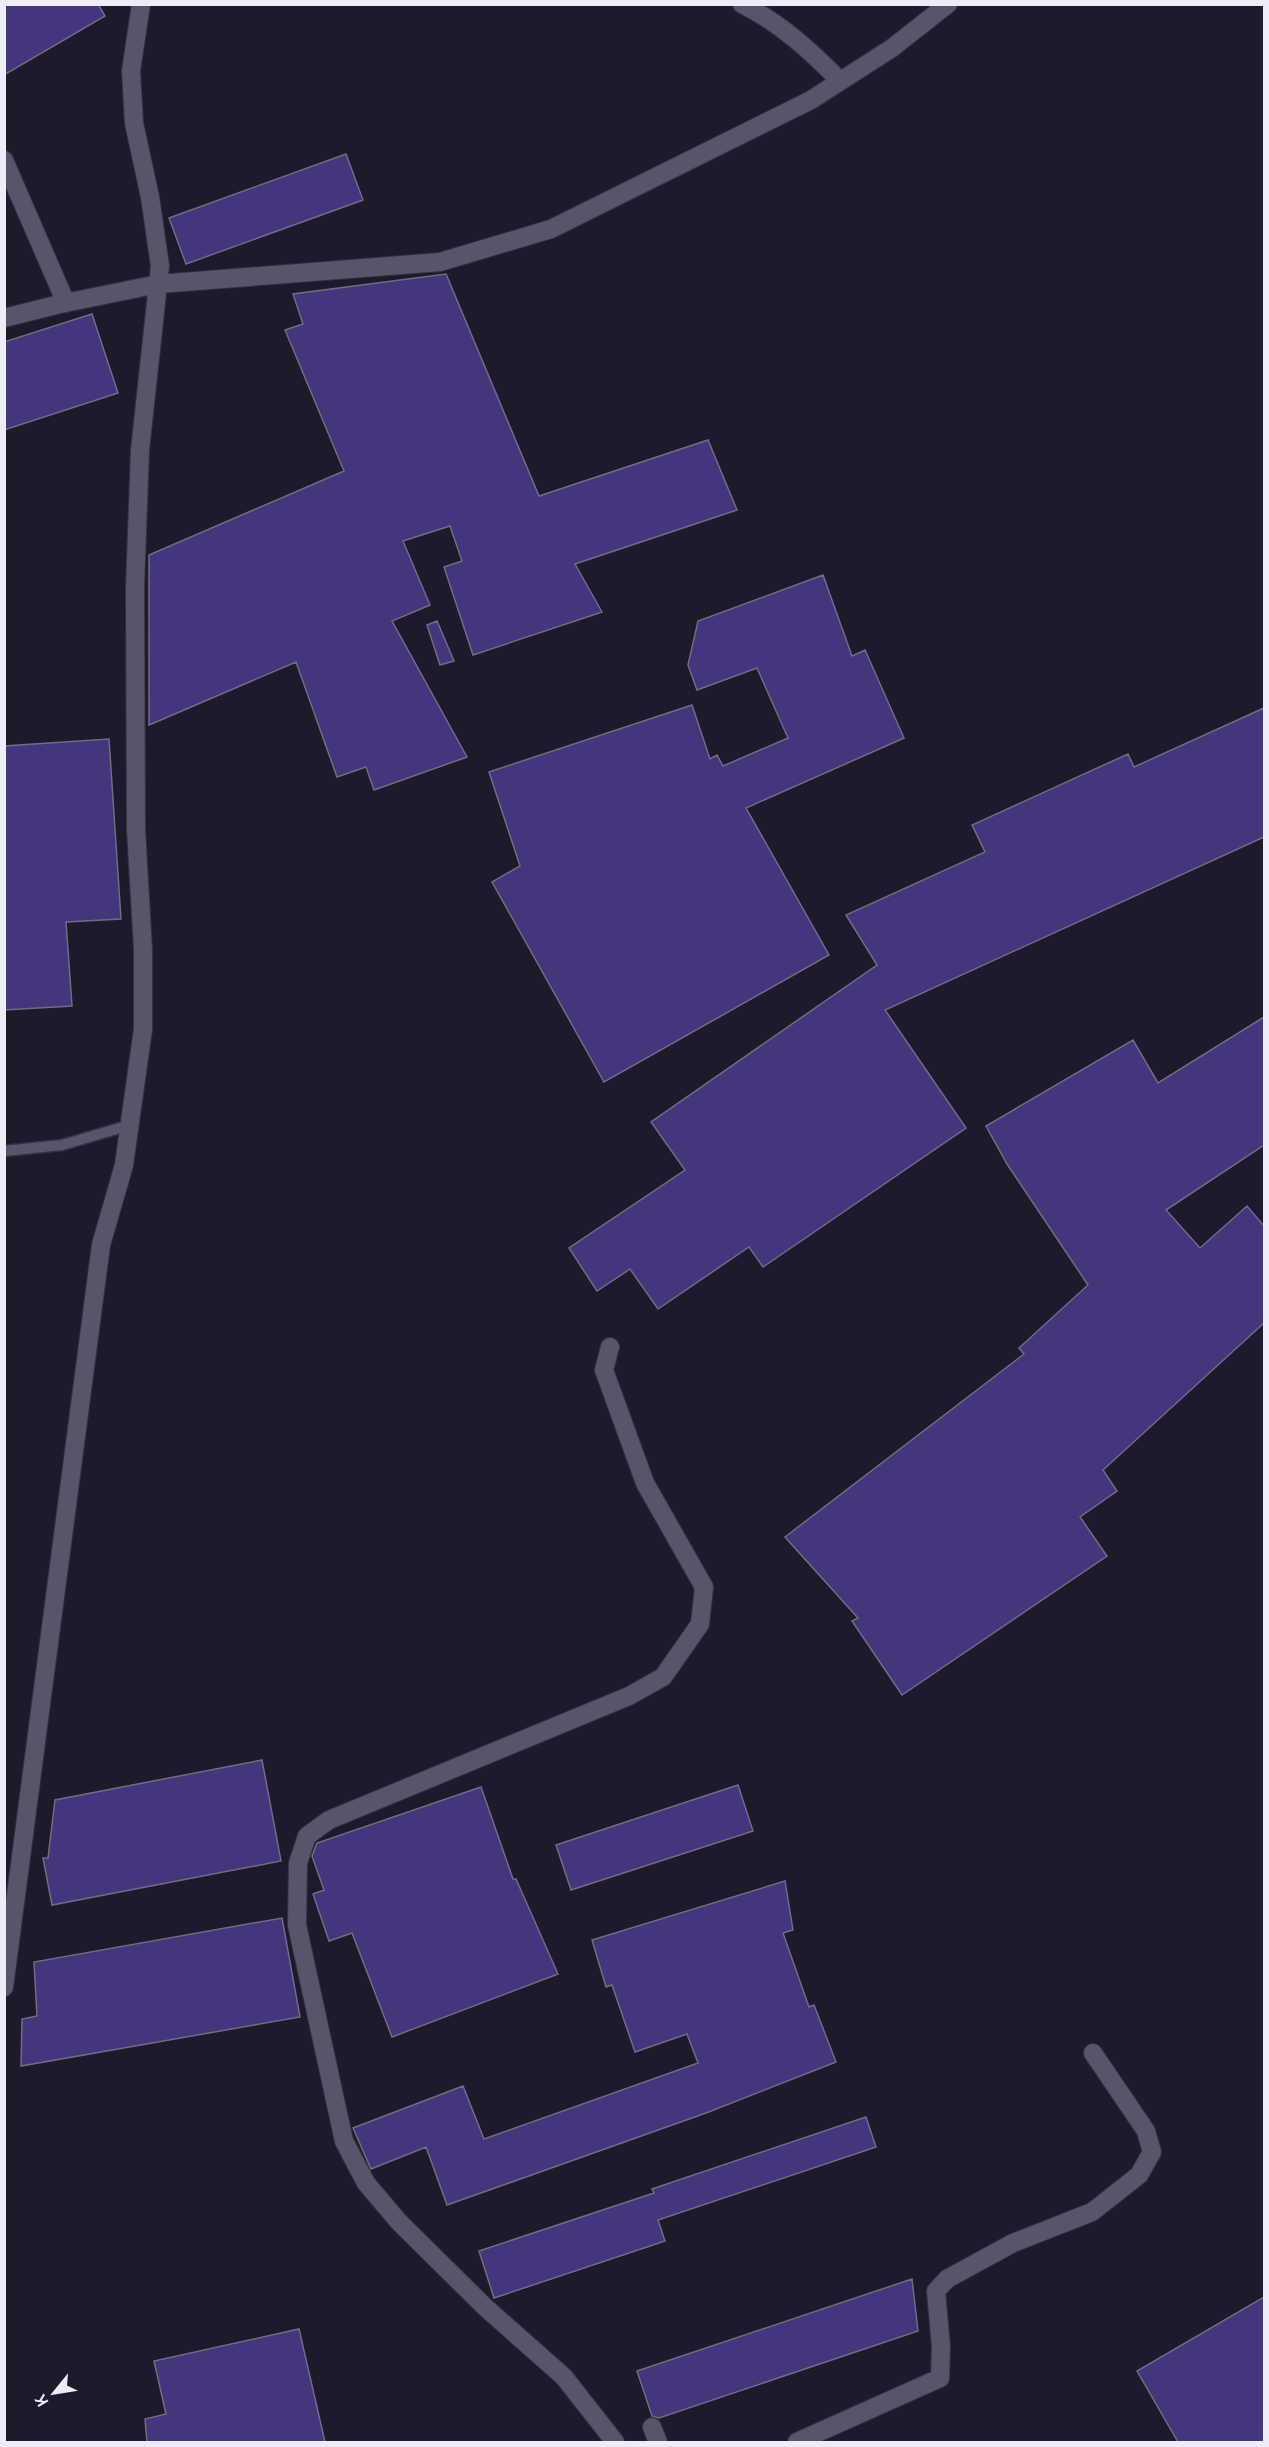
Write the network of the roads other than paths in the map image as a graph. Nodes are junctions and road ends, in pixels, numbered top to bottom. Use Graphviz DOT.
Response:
graph roads {
  1 [pos="141,4"];
  2 [pos="742,4"];
  3 [pos="948,4"];
  4 [pos="840,81"];
  5 [pos="4,160"];
  6 [pos="158,284"];
  7 [pos="66,303"];
  8 [pos="4,318"];
  9 [pos="130,1125"];
  10 [pos="4,1151"];
  11 [pos="610,1347"];
  12 [pos="4,1987"];
  13 [pos="1093,2053"];
  14 [pos="615,2442"];
  15 [pos="797,2442"];
  1 -- 6 [label="street"];
  2 -- 4 [label="street"];
  3 -- 4 [label="street"];
  4 -- 6 [label="street"];
  5 -- 7 [label="street"];
  6 -- 7 [label="street"];
  6 -- 9 [label="street"];
  7 -- 8 [label="street"];
  9 -- 10 [label="lane"];
  9 -- 12 [label="street"];
  11 -- 14 [label="street"];
  13 -- 15 [label="street"];
}
